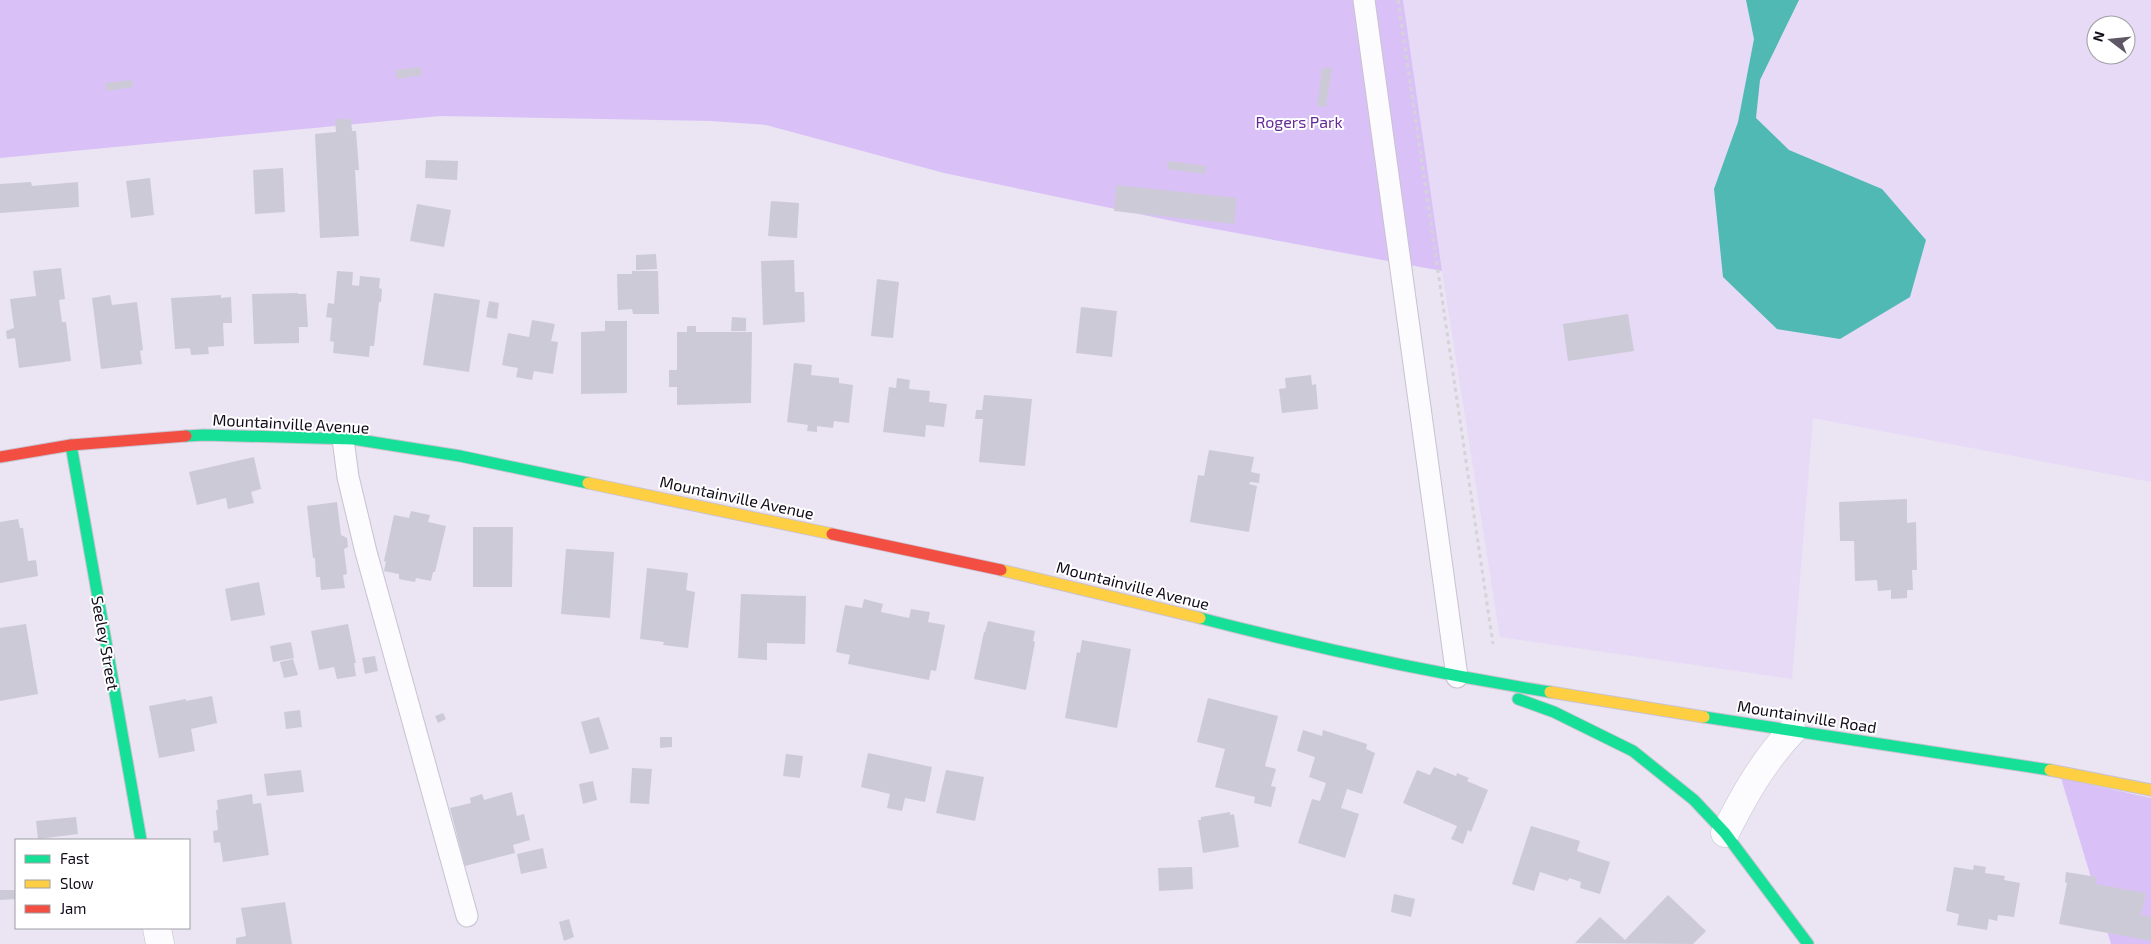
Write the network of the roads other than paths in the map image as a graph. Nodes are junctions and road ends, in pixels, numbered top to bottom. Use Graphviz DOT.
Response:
graph roads {
  1 [pos="1364,0"];
  2 [pos="343,439"];
  3 [pos="71,445"];
  4 [pos="0,457"];
  5 [pos="1458,677"];
  6 [pos="1792,731"];
  7 [pos="2151,790"];
  8 [pos="1725,833"];
  9 [pos="141,839"];
  10 [pos="467,916"];
  11 [pos="157,929"];
  12 [pos="160,944"];
  13 [pos="1808,944"];
  1 -- 5 [label="lane"];
  2 -- 3 [label="street, Mountainville Avenue"];
  2 -- 5 [label="street, Mountainville Avenue"];
  2 -- 10 [label="lane"];
  3 -- 4 [label="street, Mountainville Avenue"];
  3 -- 9 [label="street, Seeley Street"];
  5 -- 6 [label="street, Mountainville Road"];
  5 -- 8 [label="street"];
  6 -- 7 [label="street, Mountainville Road"];
  6 -- 8 [label="street"];
  8 -- 13 [label="street"];
  11 -- 12 [label="street"];
}
